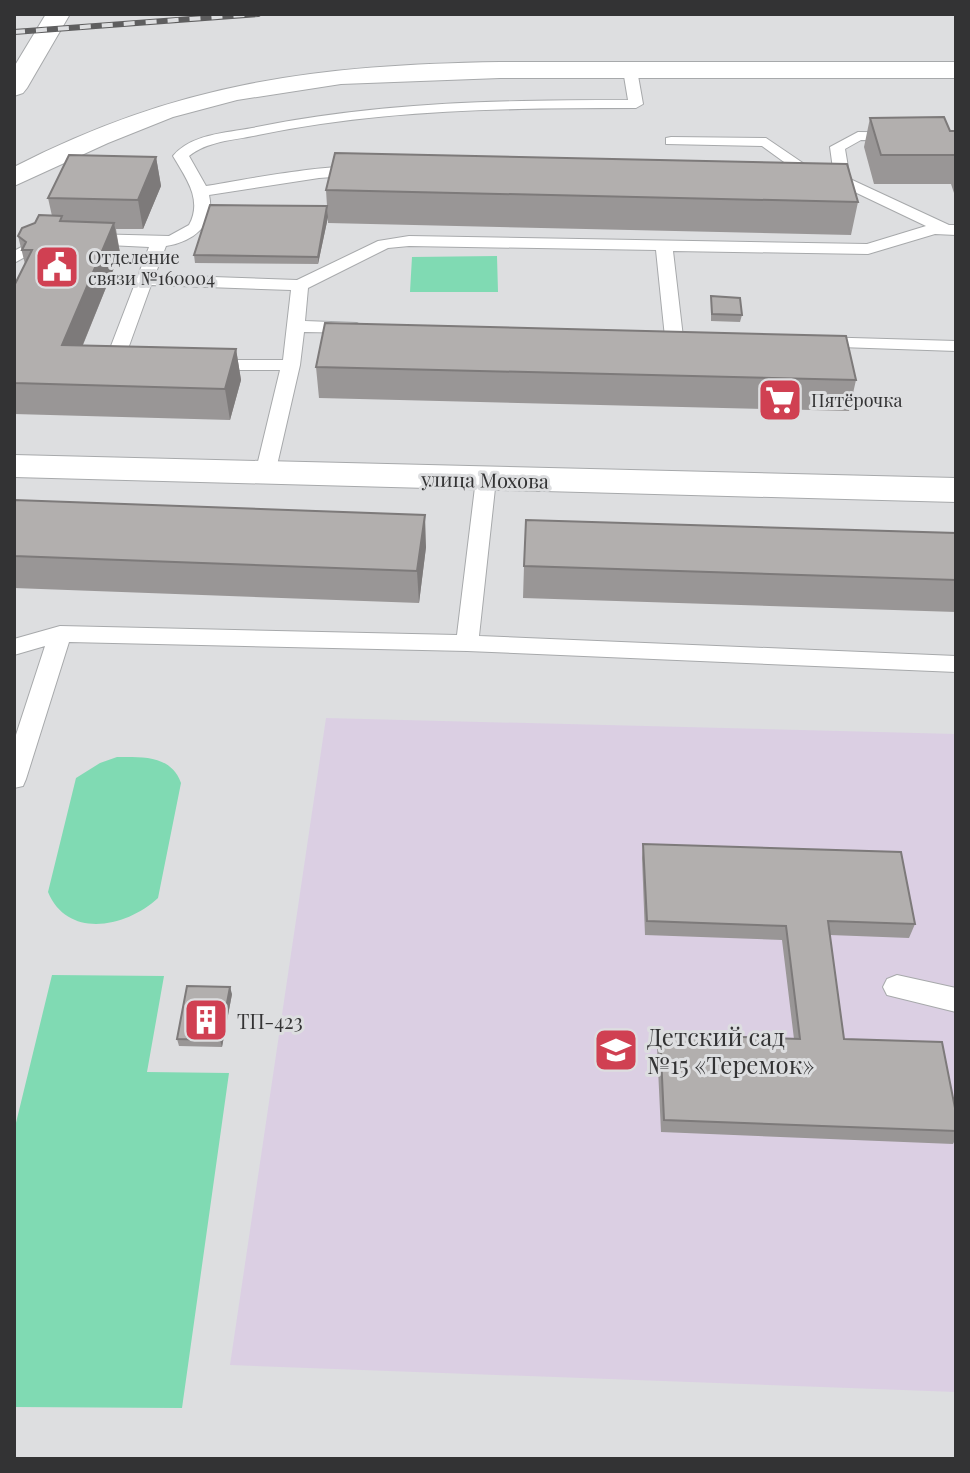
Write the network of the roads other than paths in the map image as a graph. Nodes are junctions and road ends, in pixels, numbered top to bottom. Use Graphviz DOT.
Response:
graph roads {
  1 [pos="54,21"];
  2 [pos="956,55"];
  3 [pos="21,64"];
  4 [pos="630,70"];
  5 [pos="956,70"];
  6 [pos="14,88"];
  7 [pos="956,137"];
  8 [pos="671,141"];
  9 [pos="14,153"];
  10 [pos="381,168"];
  11 [pos="14,178"];
  12 [pos="787,179"];
  13 [pos="818,180"];
  14 [pos="843,181"];
  15 [pos="200,192"];
  16 [pos="949,229"];
  17 [pos="159,242"];
  18 [pos="664,245"];
  19 [pos="14,258"];
  20 [pos="146,280"];
  21 [pos="300,285"];
  22 [pos="295,326"];
  23 [pos="379,328"];
  24 [pos="674,337"];
  25 [pos="804,341"];
  26 [pos="956,346"];
  27 [pos="156,364"];
  28 [pos="186,365"];
  29 [pos="291,365"];
  30 [pos="14,466"];
  31 [pos="265,474"];
  32 [pos="486,479"];
  33 [pos="956,490"];
  34 [pos="60,634"];
  35 [pos="467,643"];
  36 [pos="14,647"];
  37 [pos="956,664"];
  38 [pos="14,779"];
  39 [pos="897,987"];
  40 [pos="956,1000"];
  1 -- 3 [label="main road"];
  2 -- 9 [label="main road"];
  3 -- 6 [label="main road"];
  4 -- 5 [label="main road"];
  4 -- 11 [label="main road"];
  4 -- 15 [label="lane"];
  7 -- 14 [label="lane"];
  8 -- 13 [label="lane"];
  10 -- 15 [label="lane"];
  12 -- 13 [label="lane"];
  13 -- 14 [label="lane"];
  14 -- 16 [label="lane"];
  15 -- 17 [label="lane"];
  16 -- 18 [label="lane"];
  17 -- 19 [label="lane"];
  17 -- 20 [label="lane"];
  18 -- 21 [label="lane"];
  18 -- 24 [label="lane"];
  20 -- 21 [label="lane"];
  20 -- 27 [label="lane"];
  21 -- 22 [label="lane"];
  22 -- 23 [label="lane"];
  22 -- 29 [label="lane"];
  25 -- 26 [label="lane"];
  28 -- 29 [label="lane"];
  29 -- 31 [label="lane"];
  30 -- 31 [label="main road, улица Мохова"];
  31 -- 32 [label="main road, улица Мохова"];
  32 -- 33 [label="main road, улица Мохова"];
  32 -- 35 [label="lane"];
  34 -- 35 [label="lane"];
  34 -- 36 [label="lane"];
  34 -- 38 [label="lane"];
  35 -- 37 [label="lane"];
  39 -- 40 [label="lane"];
}
